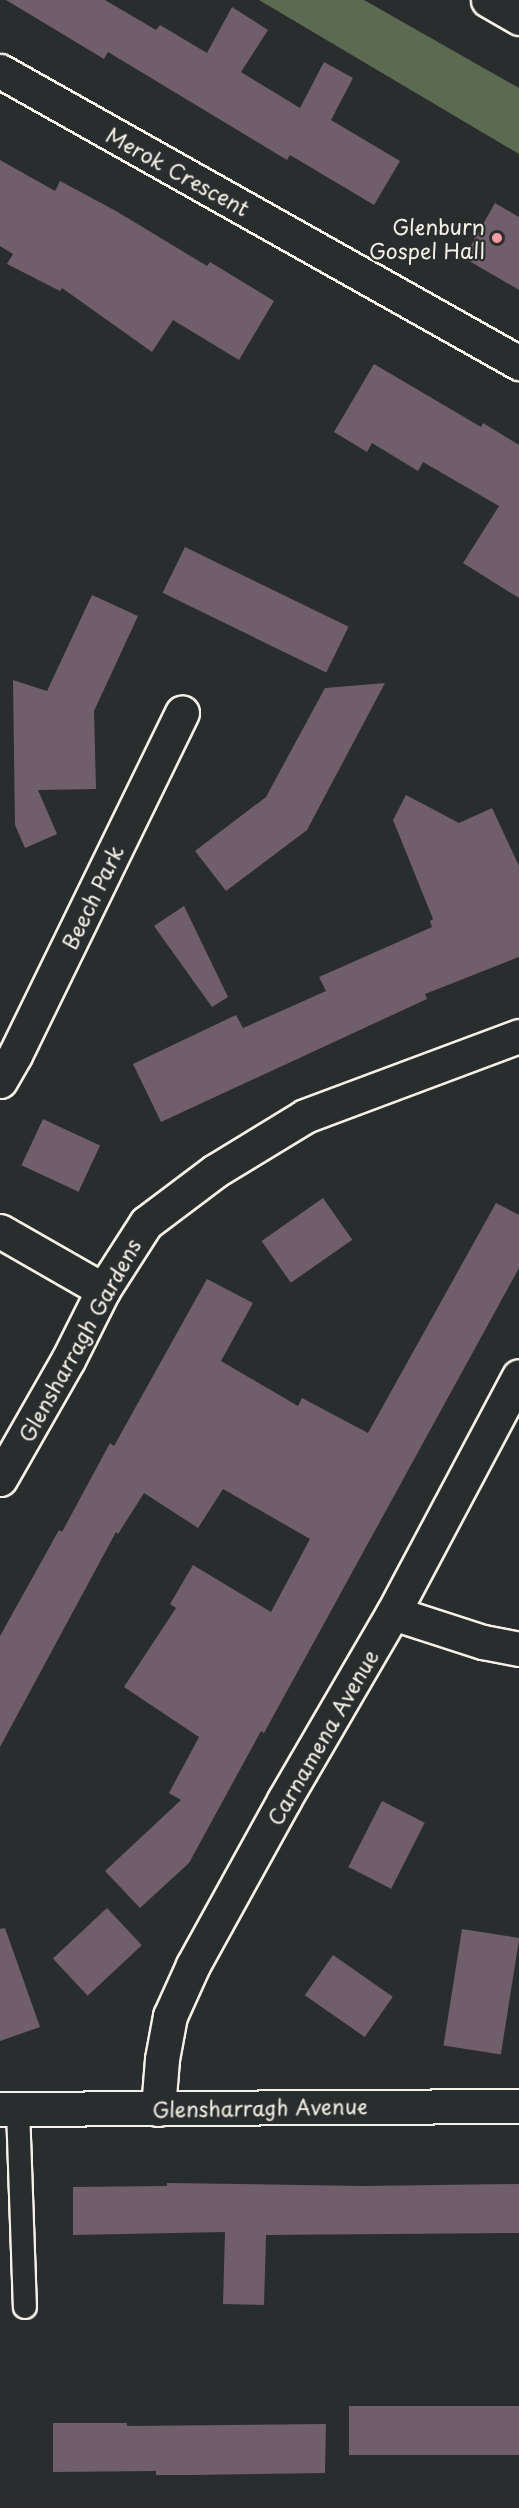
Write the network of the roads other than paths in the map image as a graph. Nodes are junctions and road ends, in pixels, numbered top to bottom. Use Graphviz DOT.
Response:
graph roads {
  1 [pos="488,0"];
  2 [pos="519,18"];
  3 [pos="0,71"];
  4 [pos="519,363"];
  5 [pos="182,713"];
  6 [pos="519,1036"];
  7 [pos="0,1081"];
  8 [pos="0,1231"];
  9 [pos="103,1290"];
  10 [pos="519,1376"];
  11 [pos="0,1479"];
  12 [pos="393,1613"];
  13 [pos="519,1649"];
  14 [pos="519,2106"];
  15 [pos="9,2109"];
  16 [pos="158,2109"];
  17 [pos="26,2307"];
  1 -- 2 [label="street"];
  3 -- 4 [label="street, Merok Crescent"];
  5 -- 7 [label="street, Beech Park"];
  6 -- 9 [label="street, Glensharragh Gardens"];
  8 -- 9 [label="street"];
  9 -- 11 [label="street, Glensharragh Gardens"];
  10 -- 12 [label="street, Carnamena Avenue"];
  12 -- 13 [label="street"];
  12 -- 16 [label="street, Carnamena Avenue"];
  14 -- 16 [label="street, Glensharragh Avenue"];
  15 -- 16 [label="street, Glensharragh Avenue"];
  15 -- 17 [label="lane"];
}
